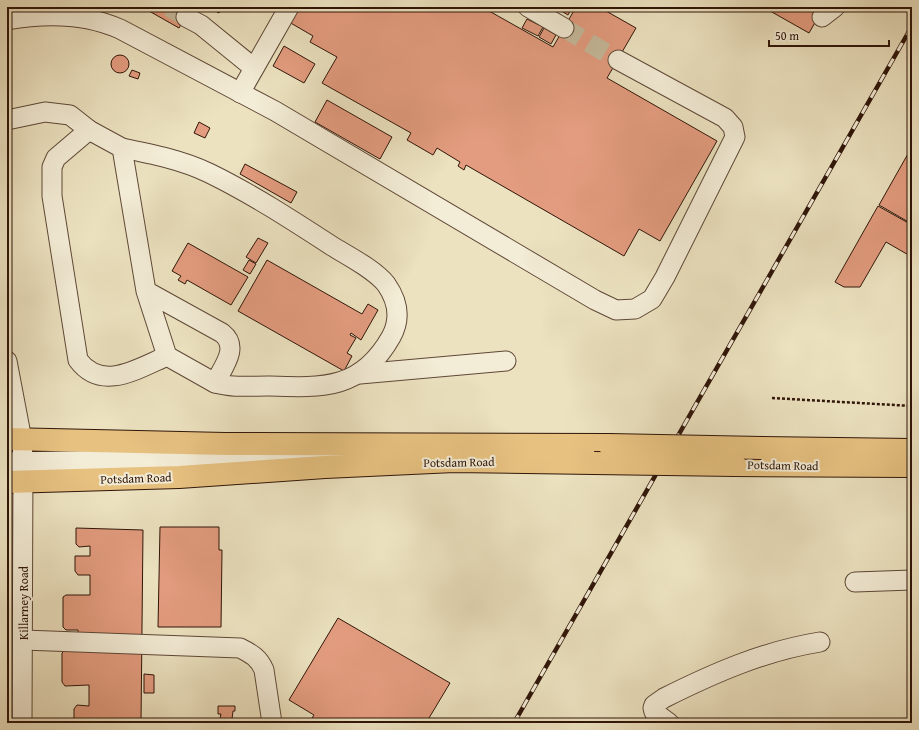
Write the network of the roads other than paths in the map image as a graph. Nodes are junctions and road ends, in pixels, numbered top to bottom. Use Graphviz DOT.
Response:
graph roads {
  1 [pos="528,7"];
  2 [pos="284,9"];
  3 [pos="88,13"];
  4 [pos="7,20"];
  5 [pos="194,21"];
  6 [pos="564,28"];
  7 [pos="618,60"];
  8 [pos="254,68"];
  9 [pos="240,93"];
  10 [pos="7,120"];
  11 [pos="89,130"];
  12 [pos="122,148"];
  13 [pos="146,290"];
  14 [pos="167,356"];
  15 [pos="506,361"];
  16 [pos="7,362"];
  17 [pos="360,374"];
  18 [pos="215,383"];
  19 [pos="14,439"];
  20 [pos="912,450"];
  21 [pos="760,451"];
  22 [pos="602,454"];
  23 [pos="912,458"];
  24 [pos="912,466"];
  25 [pos="15,472"];
  26 [pos="912,580"];
  27 [pos="855,582"];
  28 [pos="23,640"];
  29 [pos="820,642"];
  30 [pos="22,723"];
  31 [pos="272,723"];
  32 [pos="669,723"];
  1 -- 6 [label="street"];
  2 -- 8 [label="street"];
  3 -- 4 [label="street"];
  3 -- 9 [label="street"];
  5 -- 8 [label="street"];
  7 -- 9 [label="street"];
  8 -- 9 [label="street"];
  10 -- 11 [label="street"];
  11 -- 12 [label="street"];
  11 -- 14 [label="street"];
  12 -- 13 [label="street"];
  12 -- 17 [label="street"];
  13 -- 14 [label="street"];
  13 -- 18 [label="street"];
  14 -- 18 [label="street"];
  15 -- 17 [label="street"];
  16 -- 19 [label="street, Killarney Road"];
  17 -- 18 [label="street"];
  19 -- 22 [label="main road, Potsdam Road"];
  19 -- 25 [label="street, Killarney Road"];
  20 -- 21 [label="main road, Potsdam Road"];
  21 -- 22 [label="main road, Potsdam Road, bridge"];
  21 -- 23 [label="street"];
  22 -- 24 [label="main road, Potsdam Road, bridge"];
  22 -- 25 [label="main road, Potsdam Road"];
  25 -- 28 [label="street, Killarney Road"];
  26 -- 27 [label="street"];
  28 -- 30 [label="street, Killarney Road"];
  28 -- 31 [label="street"];
  29 -- 32 [label="street"];
}
